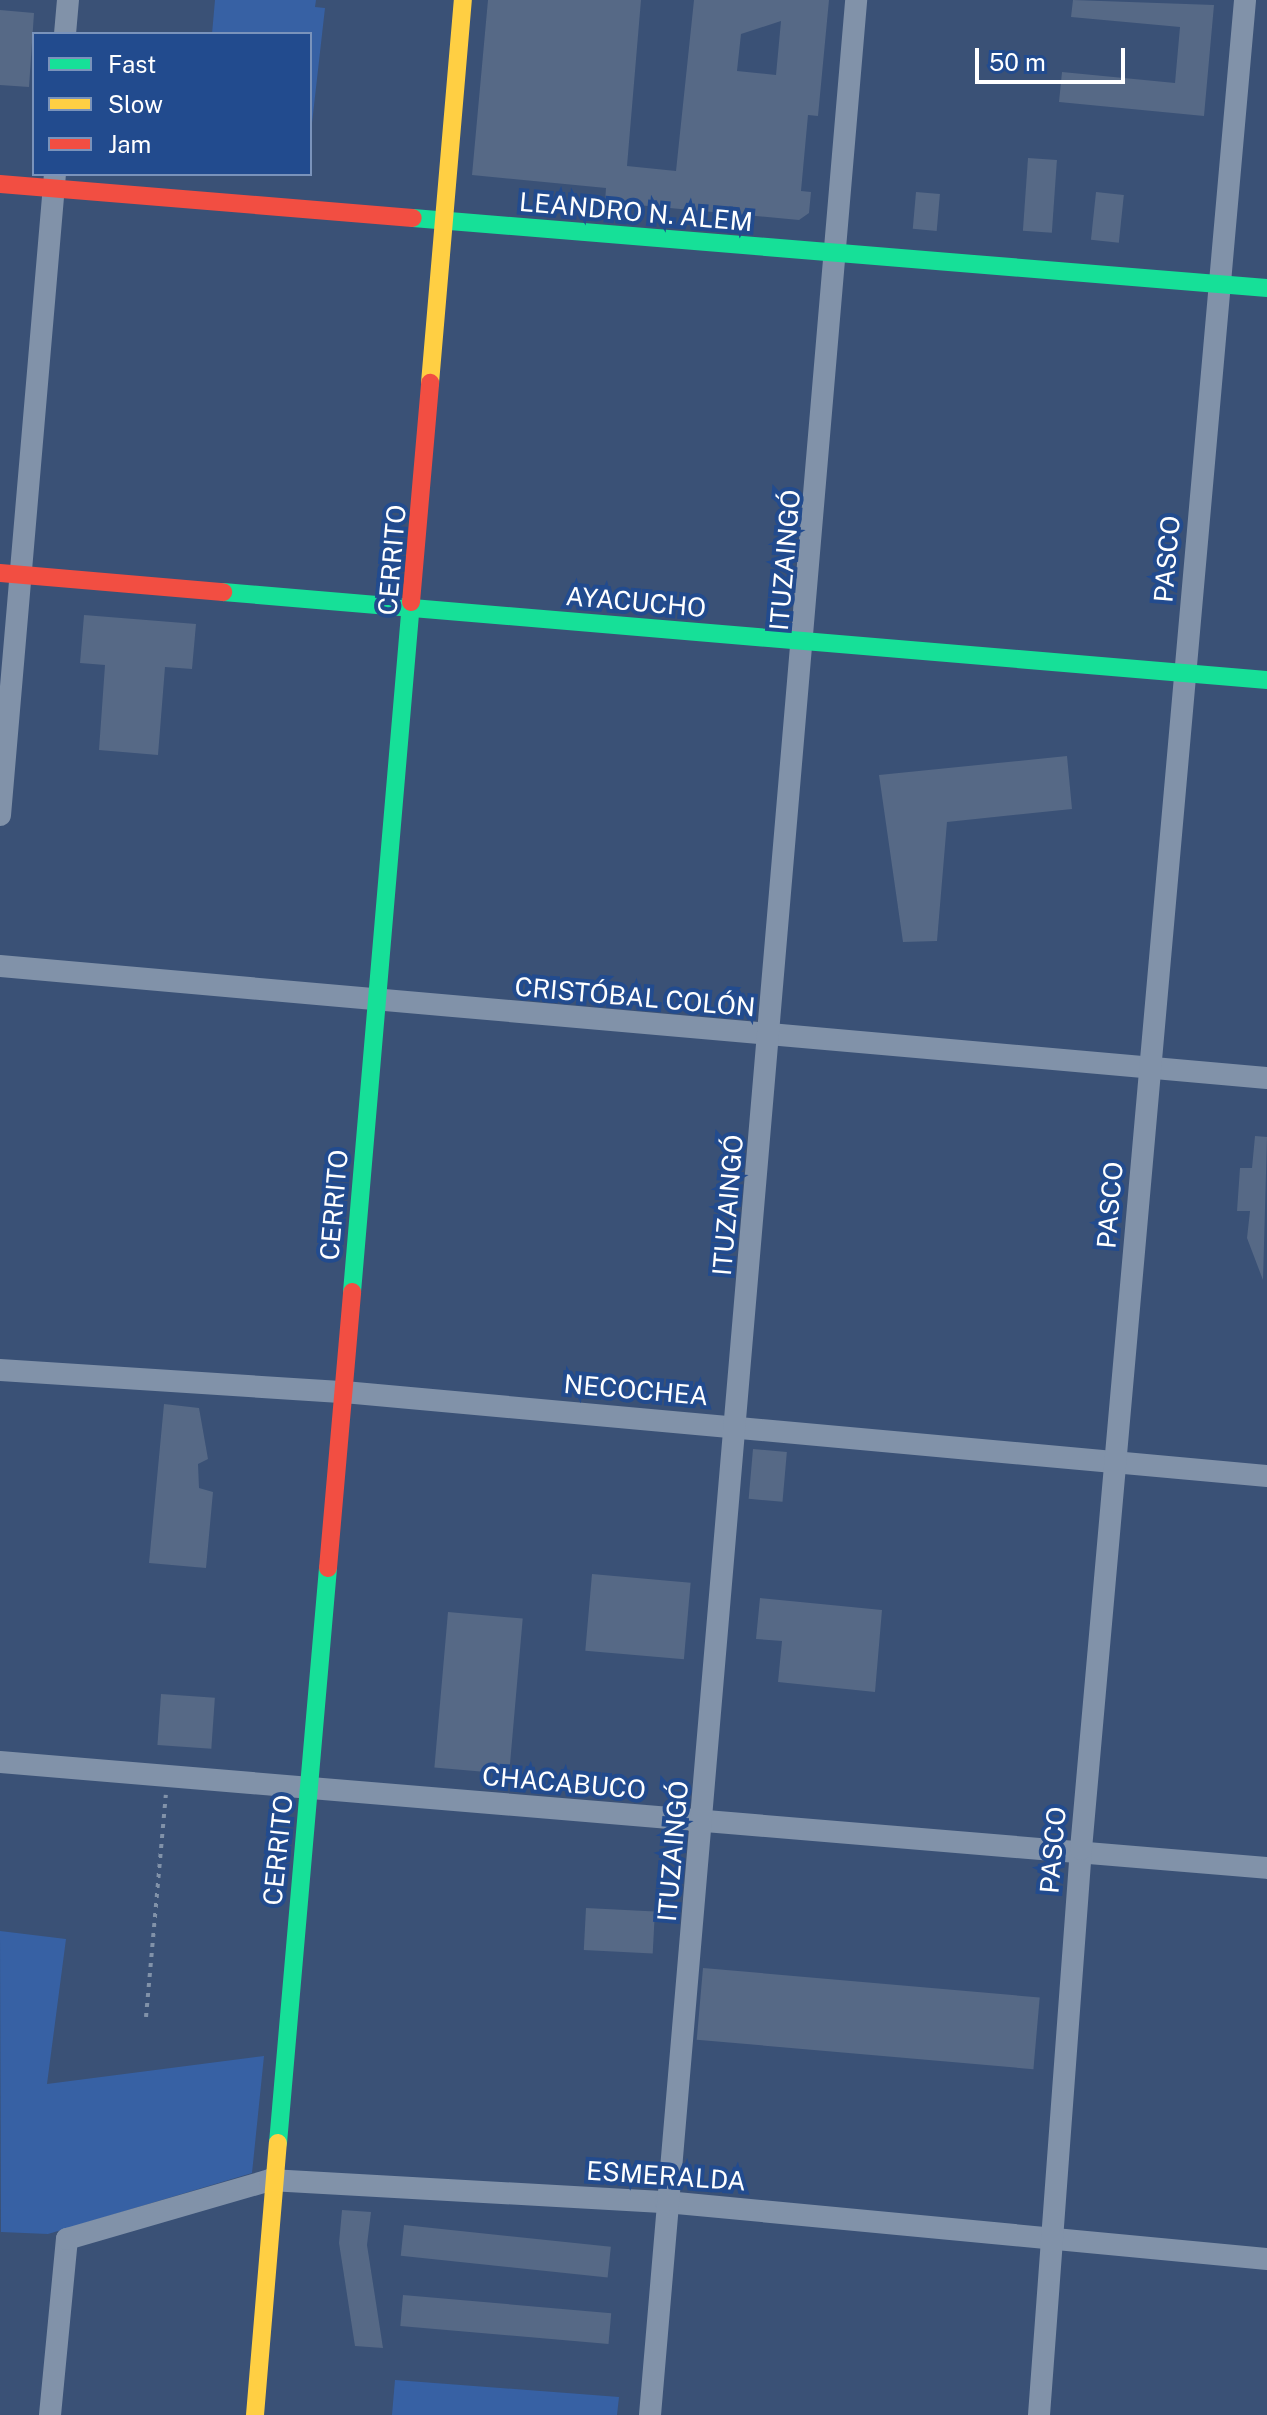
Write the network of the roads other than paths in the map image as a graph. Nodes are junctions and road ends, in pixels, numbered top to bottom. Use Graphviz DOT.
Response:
graph roads {
  1 [pos="68,0"];
  2 [pos="463,0"];
  3 [pos="856,0"];
  4 [pos="1245,0"];
  5 [pos="65,32"];
  6 [pos="54,181"];
  7 [pos="0,184"];
  8 [pos="446,222"];
  9 [pos="837,256"];
  10 [pos="1220,284"];
  11 [pos="1267,288"];
  12 [pos="11,574"];
  13 [pos="414,609"];
  14 [pos="806,643"];
  15 [pos="1185,672"];
  16 [pos="1267,680"];
  17 [pos="0,815"];
  18 [pos="0,966"];
  19 [pos="377,1004"];
  20 [pos="770,1037"];
  21 [pos="1150,1068"];
  22 [pos="1267,1078"];
  23 [pos="0,1370"];
  24 [pos="344,1392"];
  25 [pos="737,1428"];
  26 [pos="1115,1462"];
  27 [pos="1267,1476"];
  28 [pos="0,1762"];
  29 [pos="310,1789"];
  30 [pos="705,1823"];
  31 [pos="1081,1849"];
  32 [pos="1267,1868"];
  33 [pos="270,2180"];
  34 [pos="666,2202"];
  35 [pos="1052,2239"];
  36 [pos="1267,2259"];
  37 [pos="50,2415"];
  38 [pos="255,2415"];
  39 [pos="650,2415"];
  40 [pos="1039,2415"];
  1 -- 5 [label="street"];
  2 -- 8 [label="main road, CERRITO"];
  3 -- 9 [label="street, ITUZAINGÓ"];
  4 -- 10 [label="street, PASCO"];
  6 -- 7 [label="main road, LEANDRO N. ALEM"];
  6 -- 8 [label="main road, LEANDRO N. ALEM"];
  6 -- 12 [label="street"];
  8 -- 9 [label="main road, LEANDRO N. ALEM"];
  8 -- 13 [label="main road, CERRITO"];
  9 -- 10 [label="main road, LEANDRO N. ALEM"];
  9 -- 14 [label="street, ITUZAINGÓ"];
  10 -- 11 [label="main road, LEANDRO N. ALEM"];
  10 -- 15 [label="street, PASCO"];
  12 -- 13 [label="main road, AYACUCHO"];
  12 -- 17 [label="street"];
  13 -- 14 [label="main road, AYACUCHO"];
  13 -- 19 [label="main road, CERRITO"];
  14 -- 15 [label="main road, AYACUCHO"];
  14 -- 20 [label="street, ITUZAINGÓ"];
  15 -- 16 [label="main road, AYACUCHO"];
  15 -- 21 [label="street, PASCO"];
  18 -- 19 [label="street, CRISTÓBAL COLÓN"];
  19 -- 20 [label="street, CRISTÓBAL COLÓN"];
  19 -- 24 [label="main road, CERRITO"];
  20 -- 21 [label="street, CRISTÓBAL COLÓN"];
  20 -- 25 [label="street, ITUZAINGÓ"];
  21 -- 22 [label="street, CRISTÓBAL COLÓN"];
  21 -- 26 [label="street, PASCO"];
  23 -- 24 [label="street, NECOCHEA"];
  24 -- 25 [label="street, NECOCHEA"];
  24 -- 29 [label="main road, CERRITO"];
  25 -- 26 [label="street, NECOCHEA"];
  25 -- 30 [label="street, ITUZAINGÓ"];
  26 -- 27 [label="street, NECOCHEA"];
  26 -- 31 [label="street, PASCO"];
  28 -- 29 [label="street, CHACABUCO"];
  29 -- 30 [label="street, CHACABUCO"];
  29 -- 33 [label="main road, CERRITO"];
  30 -- 31 [label="street, CHACABUCO"];
  30 -- 34 [label="street, ITUZAINGÓ"];
  31 -- 32 [label="street, CHACABUCO"];
  31 -- 35 [label="street, PASCO"];
  33 -- 34 [label="street, ESMERALDA"];
  33 -- 37 [label="street, ESMERALDA"];
  33 -- 38 [label="main road, CERRITO"];
  34 -- 35 [label="street, ESMERALDA"];
  34 -- 39 [label="street, ITUZAINGÓ"];
  35 -- 36 [label="street, ESMERALDA"];
  35 -- 40 [label="street, PASCO"];
}
